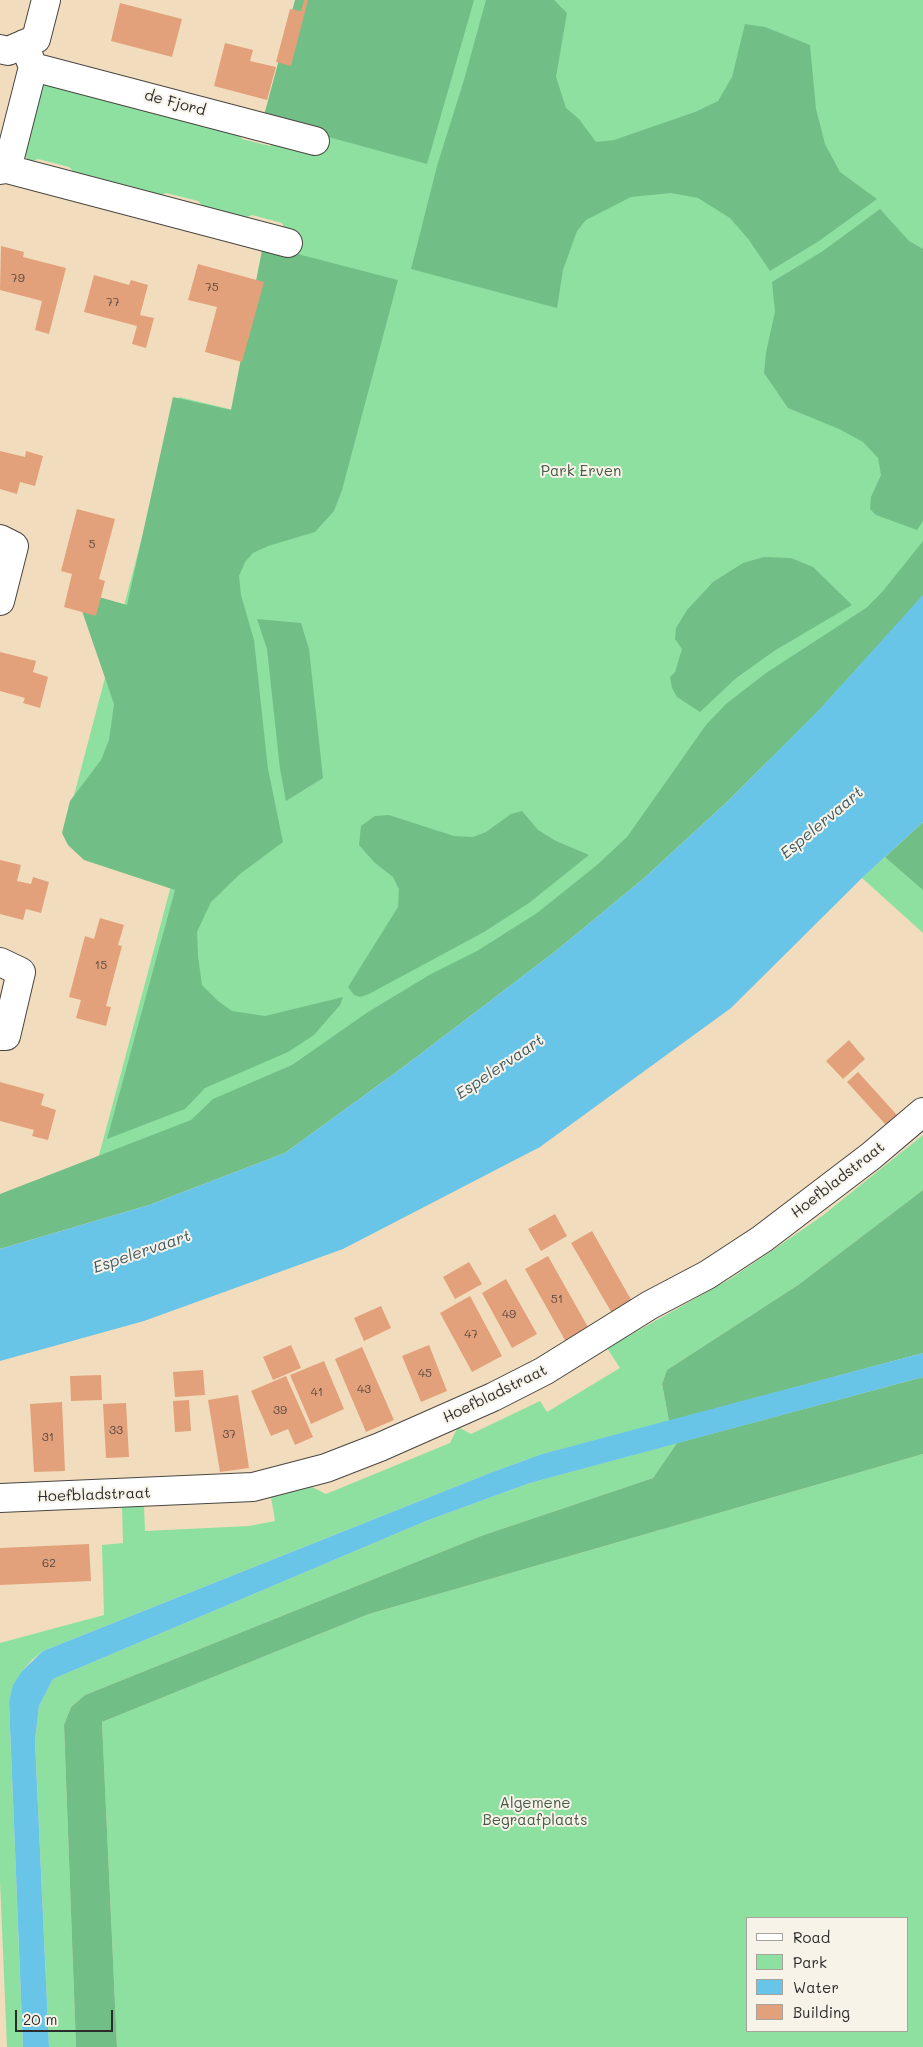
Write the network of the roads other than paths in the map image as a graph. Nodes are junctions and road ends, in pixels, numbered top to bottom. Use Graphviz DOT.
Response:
graph roads {
  1 [pos="46,0"];
  2 [pos="19,53"];
  3 [pos="316,141"];
  4 [pos="4,170"];
  5 [pos="288,243"];
  6 [pos="0,540"];
  7 [pos="0,601"];
  8 [pos="0,962"];
  9 [pos="0,1036"];
  10 [pos="923,1112"];
  11 [pos="0,1498"];
  1 -- 2 [label="street"];
  2 -- 3 [label="street, de Fjord"];
  2 -- 4 [label="street"];
  4 -- 5 [label="street"];
  6 -- 7 [label="street"];
  8 -- 9 [label="street"];
  10 -- 11 [label="street, Hoefbladstraat"];
}
